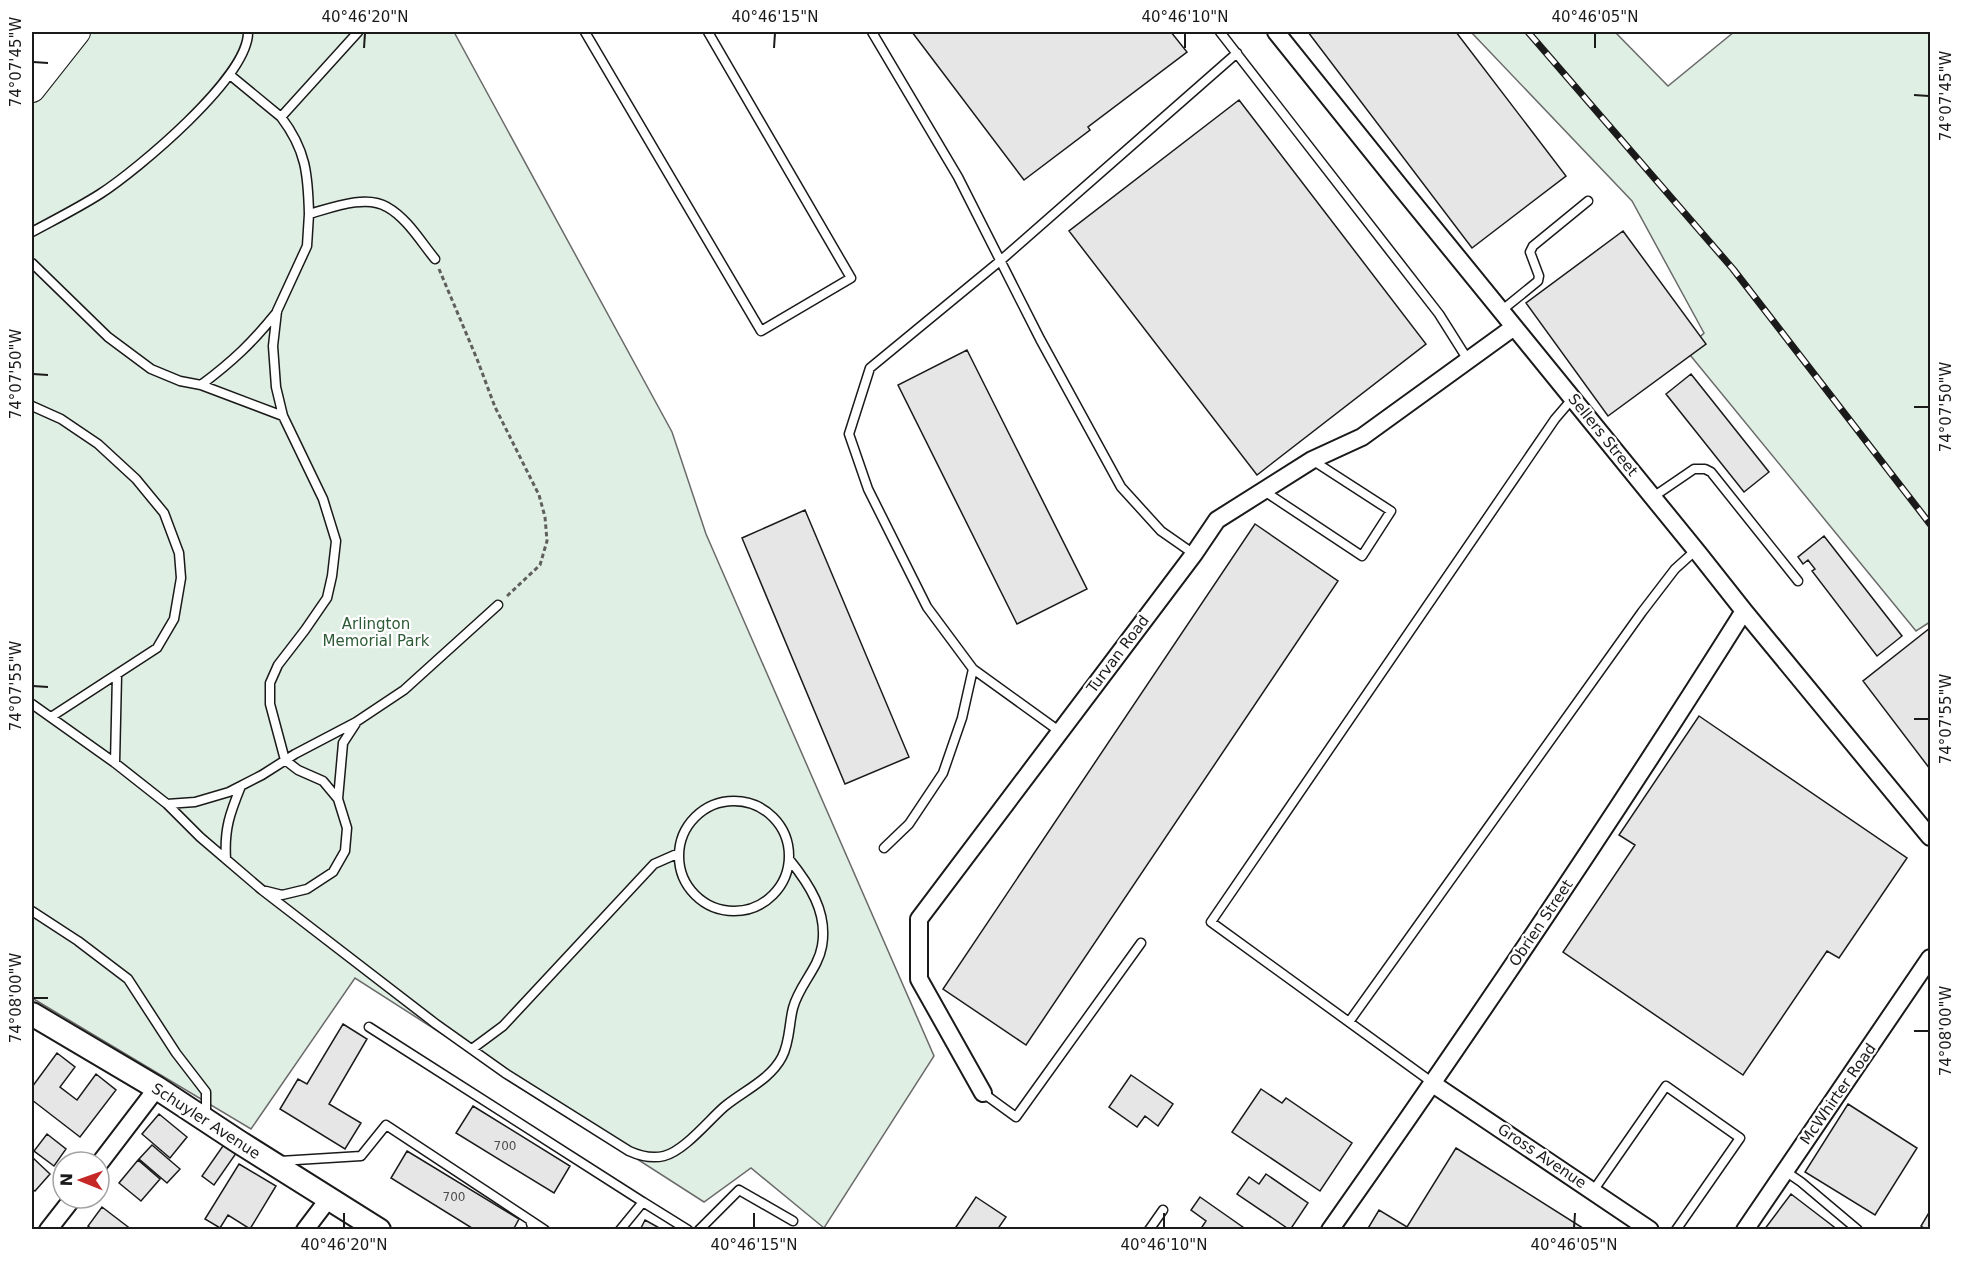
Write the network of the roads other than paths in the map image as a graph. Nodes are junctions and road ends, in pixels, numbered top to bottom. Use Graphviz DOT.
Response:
graph roads {
  1 [pos="49,32"];
  2 [pos="76,32"];
  3 [pos="248,32"];
  4 [pos="358,32"];
  5 [pos="585,32"];
  6 [pos="708,32"];
  7 [pos="872,32"];
  8 [pos="1220,32"];
  9 [pos="1276,32"];
  10 [pos="1237,53"];
  11 [pos="32,54"];
  12 [pos="230,75"];
  13 [pos="32,89"];
  14 [pos="281,117"];
  15 [pos="1588,201"];
  16 [pos="309,214"];
  17 [pos="32,232"];
  18 [pos="435,259"];
  19 [pos="1000,261"];
  20 [pos="32,263"];
  21 [pos="277,311"];
  22 [pos="1501,311"];
  23 [pos="1514,327"];
  24 [pos="1468,360"];
  25 [pos="201,385"];
  26 [pos="1573,398"];
  27 [pos="32,406"];
  28 [pos="283,416"];
  29 [pos="1312,460"];
  30 [pos="1264,491"];
  31 [pos="1653,497"];
  32 [pos="1696,550"];
  33 [pos="1194,554"];
  34 [pos="1798,581"];
  35 [pos="498,605"];
  36 [pos="1744,611"];
  37 [pos="973,669"];
  38 [pos="117,675"];
  39 [pos="32,704"];
  40 [pos="51,717"];
  41 [pos="356,722"];
  42 [pos="1059,731"];
  43 [pos="285,760"];
  44 [pos="115,763"];
  45 [pos="241,786"];
  46 [pos="338,799"];
  47 [pos="166,804"];
  48 [pos="1930,837"];
  49 [pos="884,848"];
  50 [pos="679,853"];
  51 [pos="226,859"];
  52 [pos="789,860"];
  53 [pos="262,890"];
  54 [pos="32,911"];
  55 [pos="1141,943"];
  56 [pos="1930,958"];
  57 [pos="32,1014"];
  58 [pos="1349,1022"];
  59 [pos="369,1027"];
  60 [pos="472,1049"];
  61 [pos="1433,1084"];
  62 [pos="157,1088"];
  63 [pos="984,1093"];
  64 [pos="206,1120"];
  65 [pos="110,1150"];
  66 [pos="271,1162"];
  67 [pos="1785,1172"];
  68 [pos="1593,1191"];
  69 [pos="330,1197"];
  70 [pos="643,1202"];
  71 [pos="64,1210"];
  72 [pos="1163,1210"];
  73 [pos="530,1220"];
  74 [pos="793,1221"];
  75 [pos="48,1230"];
  76 [pos="305,1230"];
  77 [pos="380,1230"];
  78 [pos="533,1230"];
  79 [pos="545,1230"];
  80 [pos="620,1230"];
  81 [pos="688,1230"];
  82 [pos="699,1230"];
  83 [pos="1149,1230"];
  84 [pos="1330,1230"];
  85 [pos="1650,1230"];
  86 [pos="1676,1230"];
  87 [pos="1745,1230"];
  88 [pos="1858,1230"];
  1 -- 11 [label="main road"];
  2 -- 13 [label="main road"];
  3 -- 12 [label="lane"];
  4 -- 14 [label="lane"];
  5 -- 6 [label="lane"];
  7 -- 19 [label="lane"];
  8 -- 10 [label="lane"];
  9 -- 22 [label="street, Sellers Street"];
  10 -- 19 [label="lane"];
  10 -- 24 [label="lane"];
  12 -- 14 [label="lane"];
  12 -- 17 [label="lane"];
  14 -- 16 [label="lane"];
  15 -- 22 [label="lane"];
  16 -- 18 [label="lane"];
  16 -- 21 [label="lane"];
  19 -- 33 [label="lane"];
  19 -- 37 [label="lane"];
  20 -- 25 [label="lane"];
  21 -- 25 [label="lane"];
  21 -- 28 [label="lane"];
  22 -- 23 [label="street, Sellers Street"];
  23 -- 24 [label="street, Turvan Road"];
  23 -- 26 [label="street, Sellers Street"];
  24 -- 29 [label="street, Turvan Road"];
  25 -- 28 [label="lane"];
  26 -- 31 [label="street, Sellers Street"];
  26 -- 58 [label="lane"];
  27 -- 38 [label="lane"];
  28 -- 43 [label="lane"];
  29 -- 30 [label="street, Turvan Road"];
  29 -- 30 [label="lane"];
  30 -- 33 [label="street, Turvan Road"];
  31 -- 32 [label="street, Sellers Street"];
  31 -- 34 [label="lane"];
  32 -- 36 [label="street, Sellers Street"];
  32 -- 58 [label="lane"];
  33 -- 42 [label="street, Turvan Road"];
  35 -- 41 [label="lane"];
  36 -- 48 [label="street, Sellers Street"];
  36 -- 61 [label="street, Obrien Street"];
  37 -- 42 [label="lane"];
  37 -- 49 [label="lane"];
  38 -- 40 [label="lane"];
  38 -- 44 [label="lane"];
  39 -- 40 [label="lane"];
  40 -- 44 [label="lane"];
  41 -- 43 [label="lane"];
  41 -- 46 [label="lane"];
  42 -- 63 [label="street, Turvan Road"];
  43 -- 45 [label="lane"];
  43 -- 46 [label="lane"];
  44 -- 47 [label="lane"];
  45 -- 47 [label="lane"];
  45 -- 51 [label="lane"];
  46 -- 53 [label="lane"];
  47 -- 51 [label="lane"];
  50 -- 52 [label="lane"];
  50 -- 52 [label="lane"];
  50 -- 60 [label="lane"];
  51 -- 53 [label="lane"];
  52 -- 60 [label="lane"];
  53 -- 60 [label="lane"];
  54 -- 64 [label="lane"];
  55 -- 63 [label="lane"];
  56 -- 67 [label="street, McWhirter Road"];
  57 -- 62 [label="main road, Schuyler Avenue"];
  58 -- 61 [label="lane"];
  59 -- 70 [label="lane"];
  61 -- 68 [label="street, Gross Avenue"];
  61 -- 84 [label="street, Obrien Street"];
  62 -- 64 [label="main road, Schuyler Avenue"];
  62 -- 65 [label="street"];
  64 -- 66 [label="main road, Schuyler Avenue"];
  66 -- 69 [label="main road, Schuyler Avenue"];
  66 -- 73 [label="lane"];
  67 -- 87 [label="street, McWhirter Road"];
  67 -- 88 [label="lane"];
  68 -- 85 [label="street, Gross Avenue"];
  68 -- 86 [label="lane"];
  69 -- 76 [label="street"];
  69 -- 77 [label="main road, Schuyler Avenue"];
  70 -- 80 [label="lane"];
  70 -- 81 [label="lane"];
  71 -- 75 [label="street"];
  72 -- 83 [label="lane"];
  73 -- 78 [label="lane"];
  73 -- 79 [label="lane"];
  74 -- 82 [label="lane"];
}
